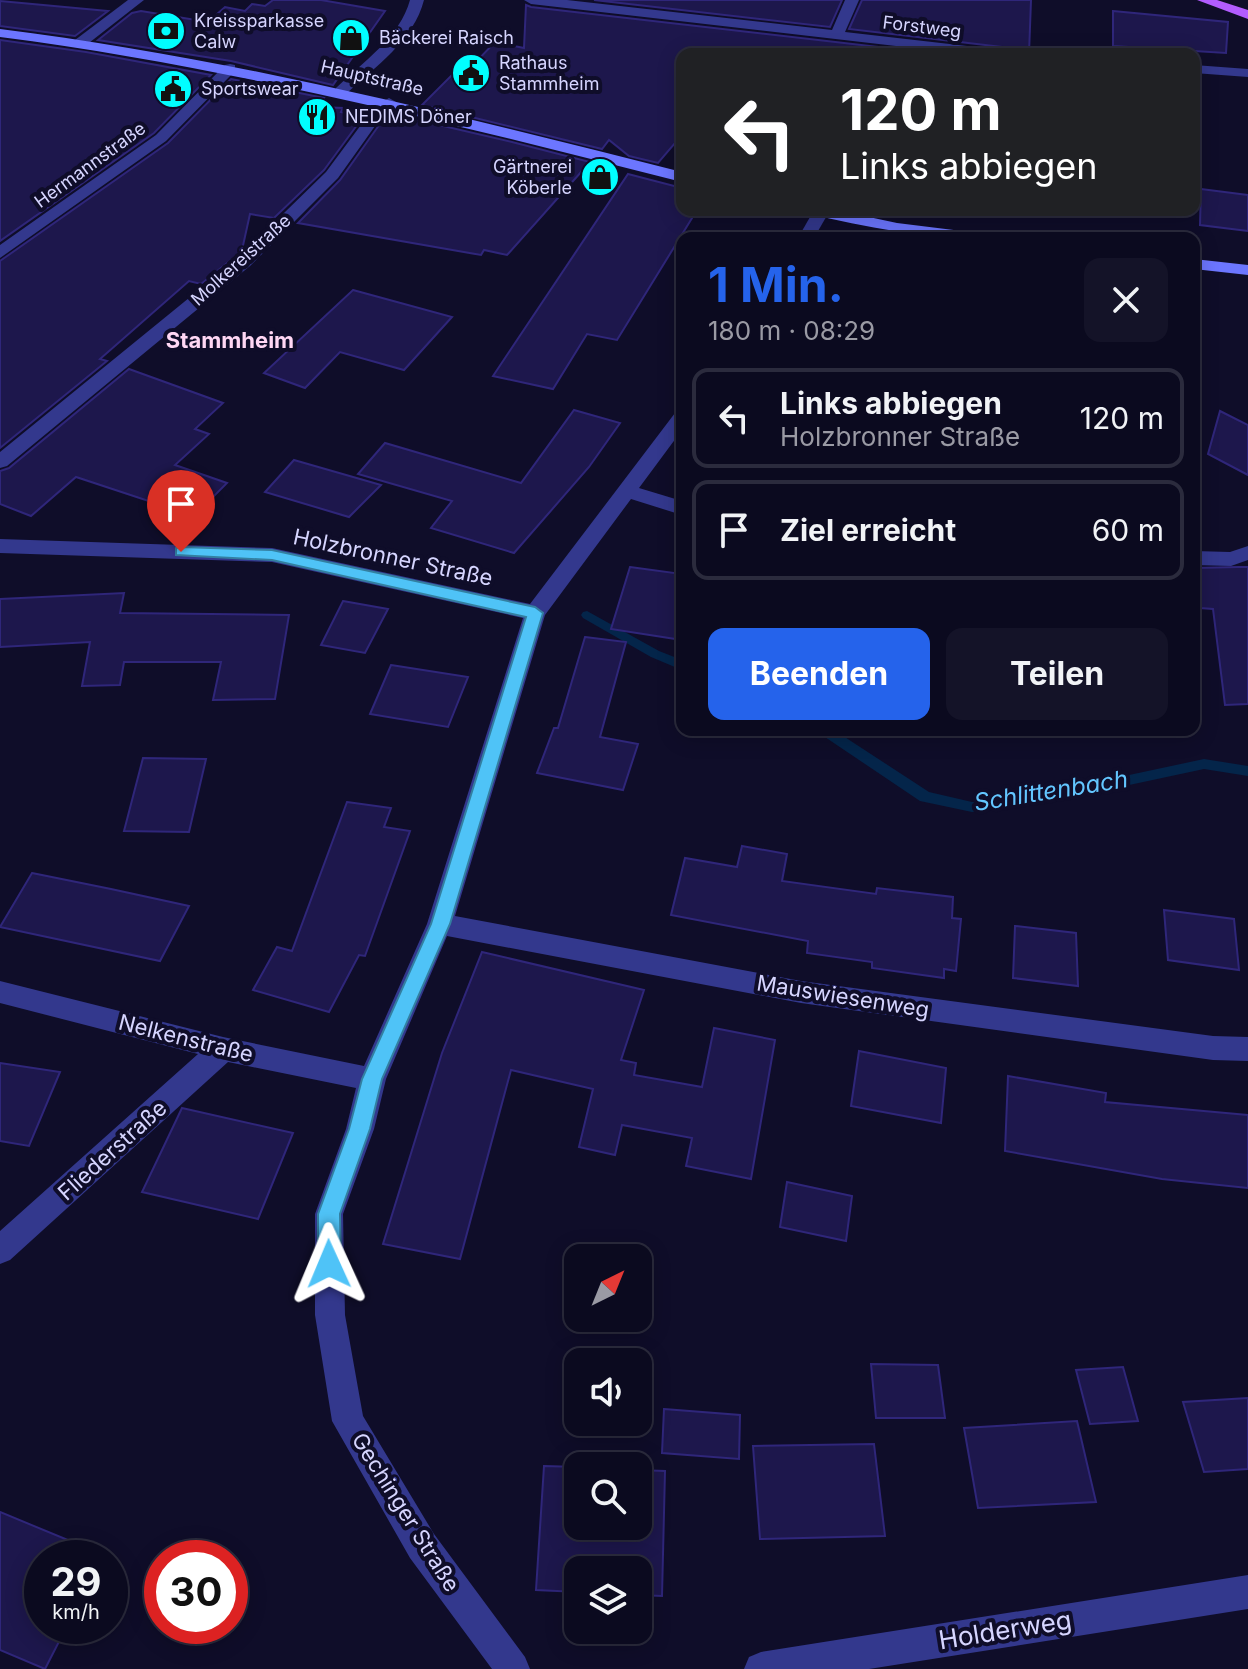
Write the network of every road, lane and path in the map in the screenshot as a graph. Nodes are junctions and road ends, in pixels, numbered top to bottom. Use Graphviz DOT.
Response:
graph roads {
  1 [pos="137,0"];
  2 [pos="417,0"];
  3 [pos="531,0"];
  4 [pos="852,0"];
  5 [pos="1204,0"];
  6 [pos="1248,15"];
  7 [pos="0,33"];
  8 [pos="837,34"];
  9 [pos="80,43"];
  10 [pos="952,48"];
  11 [pos="230,68"];
  12 [pos="1200,69"];
  13 [pos="1248,73"];
  14 [pos="341,91"];
  15 [pos="389,102"];
  16 [pos="676,175"];
  17 [pos="841,216"];
  18 [pos="929,232"];
  19 [pos="0,253"];
  20 [pos="1200,265"];
  21 [pos="1248,270"];
  22 [pos="676,425"];
  23 [pos="0,462"];
  24 [pos="629,492"];
  25 [pos="676,506"];
  26 [pos="0,546"];
  27 [pos="1248,553"];
  28 [pos="1200,558"];
  29 [pos="535,613"];
  30 [pos="440,924"];
  31 [pos="0,992"];
  32 [pos="223,1049"];
  33 [pos="1248,1049"];
  34 [pos="372,1079"];
  35 [pos="0,1250"];
  36 [pos="1248,1592"];
  37 [pos="513,1669"];
  38 [pos="761,1669"];
  1 -- 9 [label="street"];
  2 -- 14 [label="street"];
  3 -- 8 [label="street, Forstweg"];
  4 -- 8 [label="street"];
  5 -- 6 [label="main road"];
  7 -- 9 [label="street, Hauptstraße"];
  8 -- 10 [label="street, Forstweg"];
  9 -- 11 [label="street, Hauptstraße"];
  11 -- 14 [label="street, Hauptstraße"];
  11 -- 19 [label="street, Hermannstraße"];
  12 -- 13 [label="street"];
  14 -- 15 [label="street, Hauptstraße"];
  15 -- 16 [label="street, Hauptstraße"];
  15 -- 23 [label="street, Molkereistraße"];
  17 -- 18 [label="street"];
  20 -- 21 [label="street"];
  22 -- 24 [label="street, Gechinger Straße"];
  24 -- 25 [label="street"];
  24 -- 29 [label="street, Gechinger Straße"];
  26 -- 29 [label="street, Holzbronner Straße"];
  27 -- 28 [label="street"];
  29 -- 30 [label="street, Gechinger Straße"];
  30 -- 33 [label="street, Mauswiesenweg"];
  30 -- 34 [label="street, Gechinger Straße"];
  31 -- 32 [label="street, Nelkenstraße"];
  32 -- 34 [label="street, Nelkenstraße"];
  32 -- 35 [label="street, Fliederstraße"];
  34 -- 37 [label="street, Gechinger Straße"];
  36 -- 38 [label="street, Holderweg"];
}
